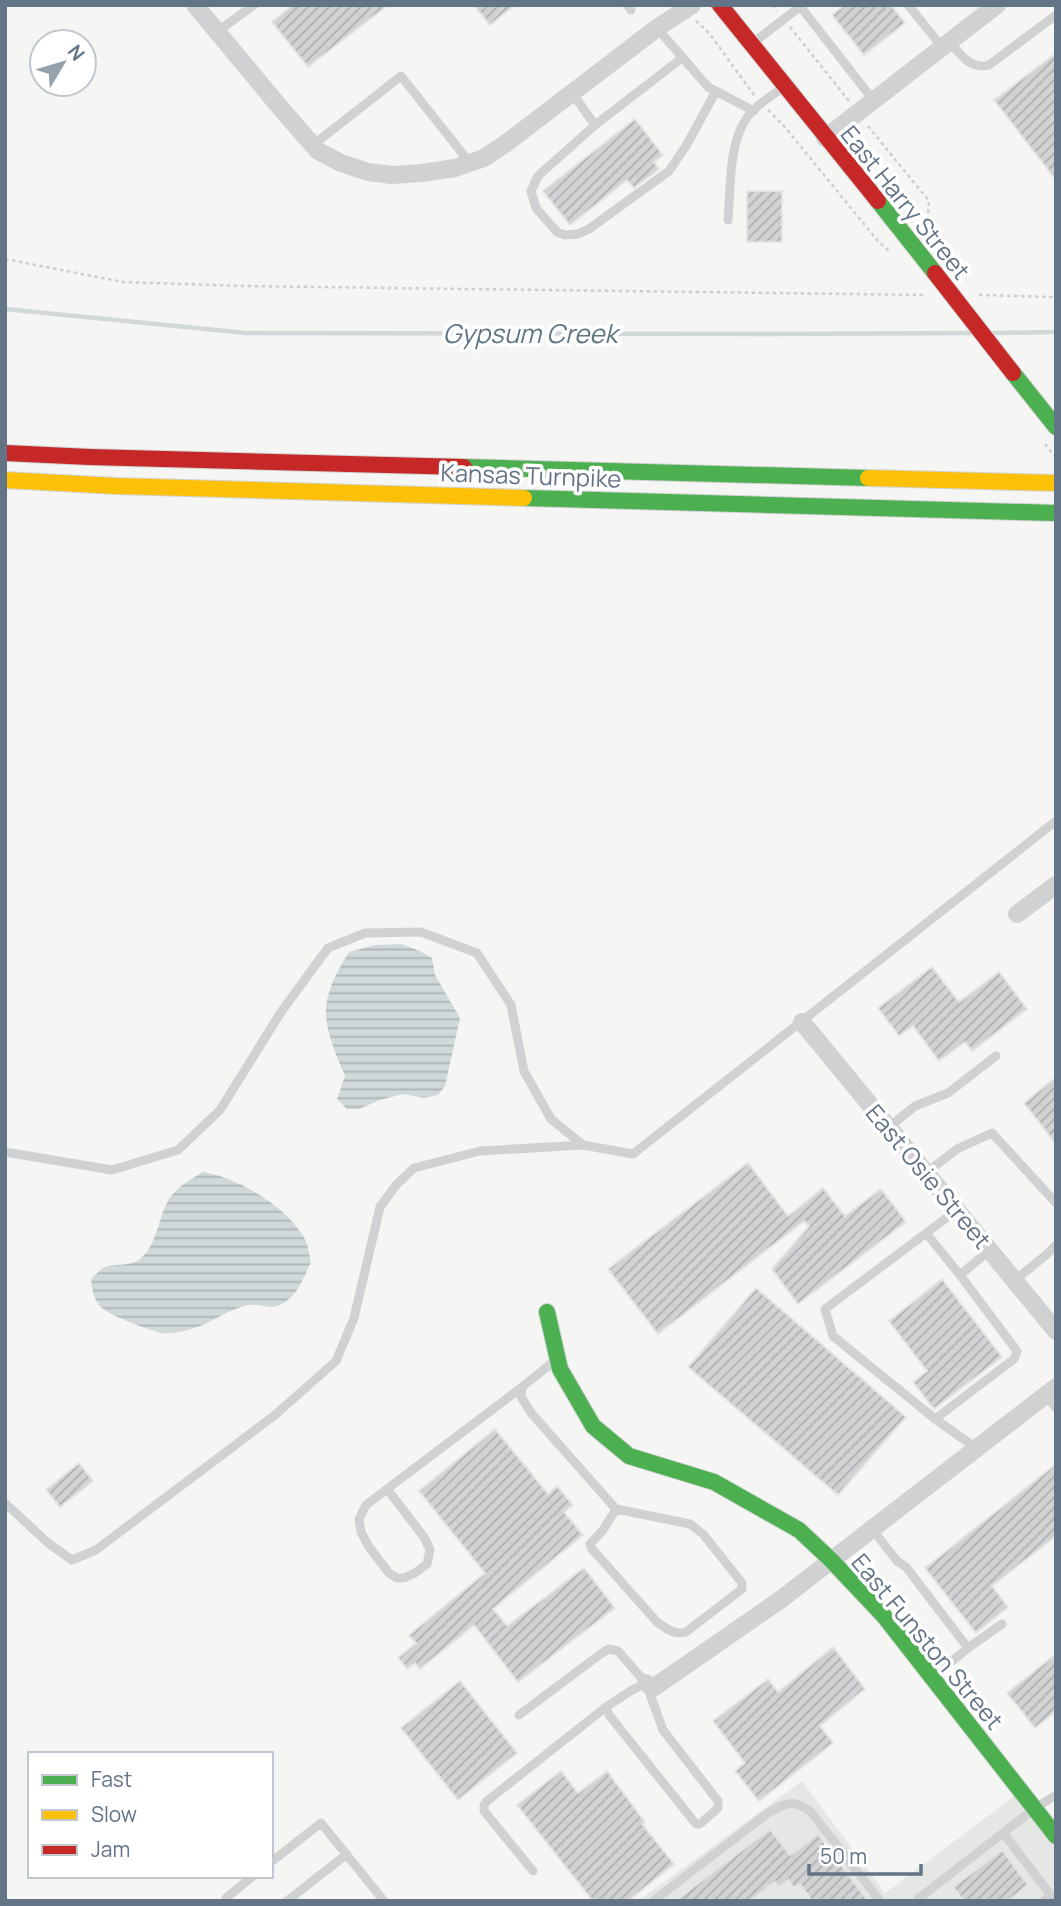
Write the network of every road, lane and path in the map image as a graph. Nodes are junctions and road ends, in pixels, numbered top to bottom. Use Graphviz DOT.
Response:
graph roads {
  1 [pos="195,5"];
  2 [pos="254,5"];
  3 [pos="720,5"];
  4 [pos="772,5"];
  5 [pos="908,5"];
  6 [pos="997,5"];
  7 [pos="801,6"];
  8 [pos="688,8"];
  9 [pos="1056,15"];
  10 [pos="784,19"];
  11 [pos="657,28"];
  12 [pos="218,31"];
  13 [pos="751,44"];
  14 [pos="947,45"];
  15 [pos="682,58"];
  16 [pos="784,86"];
  17 [pos="716,91"];
  18 [pos="572,93"];
  19 [pos="874,101"];
  20 [pos="758,107"];
  21 [pos="859,113"];
  22 [pos="595,125"];
  23 [pos="825,138"];
  24 [pos="313,145"];
  25 [pos="470,163"];
  26 [pos="728,220"];
  27 [pos="926,231"];
  28 [pos="897,257"];
  29 [pos="5,259"];
  30 [pos="931,295"];
  31 [pos="972,295"];
  32 [pos="1056,297"];
  33 [pos="1056,427"];
  34 [pos="5,453"];
  35 [pos="5,480"];
  36 [pos="1048,483"];
  37 [pos="1056,513"];
  38 [pos="1056,821"];
  39 [pos="1056,885"];
  40 [pos="1017,914"];
  41 [pos="802,1022"];
  42 [pos="996,1056"];
  43 [pos="888,1128"];
  44 [pos="583,1145"];
  45 [pos="5,1152"];
  46 [pos="926,1173"];
  47 [pos="1056,1203"];
  48 [pos="957,1210"];
  49 [pos="922,1236"];
  50 [pos="1056,1245"];
  51 [pos="990,1250"];
  52 [pos="960,1275"];
  53 [pos="1015,1280"];
  54 [pos="547,1312"];
  55 [pos="1056,1331"];
  56 [pos="558,1359"];
  57 [pos="522,1387"];
  58 [pos="1052,1397"];
  59 [pos="934,1419"];
  60 [pos="976,1448"];
  61 [pos="387,1489"];
  62 [pos="5,1503"];
  63 [pos="616,1509"];
  64 [pos="872,1529"];
  65 [pos="831,1560"];
  66 [pos="1002,1624"];
  67 [pos="968,1648"];
  68 [pos="932,1677"];
  69 [pos="646,1683"];
  70 [pos="606,1707"];
  71 [pos="519,1715"];
  72 [pos="1056,1795"];
  73 [pos="1034,1808"];
  74 [pos="1003,1833"];
  75 [pos="1056,1836"];
  76 [pos="347,1854"];
  77 [pos="273,1860"];
  78 [pos="533,1871"];
  79 [pos="251,1878"];
  80 [pos="227,1901"];
  81 [pos="287,1901"];
  82 [pos="384,1901"];
  83 [pos="653,1901"];
  84 [pos="880,1901"];
  85 [pos="919,1901"];
  86 [pos="1044,1901"];
  1 -- 12 [label="street"];
  2 -- 12 [label="lane"];
  3 -- 13 [label="main road, East Harry Street"];
  4 -- 10 [label="path"];
  5 -- 14 [label="lane"];
  6 -- 14 [label="street"];
  7 -- 10 [label="lane"];
  7 -- 19 [label="lane"];
  8 -- 11 [label="street"];
  8 -- 20 [label="path"];
  9 -- 14 [label="lane"];
  10 -- 13 [label="lane"];
  10 -- 21 [label="path"];
  11 -- 15 [label="lane"];
  11 -- 18 [label="street"];
  12 -- 24 [label="street"];
  13 -- 16 [label="main road, East Harry Street"];
  14 -- 19 [label="street"];
  15 -- 17 [label="lane"];
  15 -- 22 [label="lane"];
  16 -- 20 [label="lane"];
  16 -- 23 [label="main road, East Harry Street"];
  17 -- 20 [label="lane"];
  17 -- 22 [label="lane"];
  18 -- 22 [label="lane"];
  18 -- 25 [label="street"];
  19 -- 21 [label="street"];
  20 -- 26 [label="lane"];
  20 -- 28 [label="path"];
  21 -- 23 [label="street"];
  21 -- 27 [label="path"];
  23 -- 33 [label="main road, East Harry Street, bridge"];
  24 -- 25 [label="street"];
  24 -- 25 [label="lane"];
  29 -- 30 [label="path"];
  31 -- 32 [label="path"];
  34 -- 36 [label="main road, Kansas Turnpike"];
  35 -- 37 [label="main road, Kansas Turnpike"];
  38 -- 41 [label="lane"];
  39 -- 40 [label="street"];
  41 -- 43 [label="street, East Osie Street"];
  41 -- 44 [label="lane"];
  42 -- 43 [label="lane"];
  43 -- 46 [label="street, East Osie Street"];
  44 -- 45 [label="lane"];
  44 -- 62 [label="lane"];
  46 -- 47 [label="lane"];
  46 -- 48 [label="street, East Osie Street"];
  48 -- 49 [label="lane"];
  48 -- 51 [label="street, East Osie Street"];
  49 -- 52 [label="lane"];
  49 -- 59 [label="lane"];
  50 -- 53 [label="lane"];
  51 -- 52 [label="lane"];
  51 -- 53 [label="street, East Osie Street"];
  52 -- 59 [label="lane"];
  53 -- 55 [label="street, East Osie Street"];
  54 -- 56 [label="main road, East Funston Street"];
  56 -- 57 [label="lane"];
  56 -- 65 [label="main road, East Funston Street"];
  57 -- 61 [label="lane"];
  57 -- 63 [label="lane"];
  58 -- 60 [label="street"];
  59 -- 60 [label="lane"];
  60 -- 64 [label="street"];
  61 -- 61 [label="lane"];
  63 -- 63 [label="lane"];
  64 -- 65 [label="street"];
  64 -- 67 [label="lane"];
  65 -- 68 [label="main road, East Funston Street"];
  65 -- 69 [label="street"];
  66 -- 67 [label="lane"];
  67 -- 68 [label="lane"];
  68 -- 73 [label="main road, East Funston Street"];
  69 -- 70 [label="lane"];
  69 -- 70 [label="lane"];
  69 -- 71 [label="lane"];
  70 -- 78 [label="lane"];
  72 -- 73 [label="lane"];
  73 -- 74 [label="lane"];
  73 -- 75 [label="main road, East Funston Street"];
  74 -- 85 [label="lane"];
  74 -- 86 [label="lane"];
  76 -- 77 [label="lane"];
  76 -- 81 [label="lane"];
  76 -- 82 [label="lane"];
  79 -- 80 [label="lane"];
  83 -- 84 [label="lane"];
}
